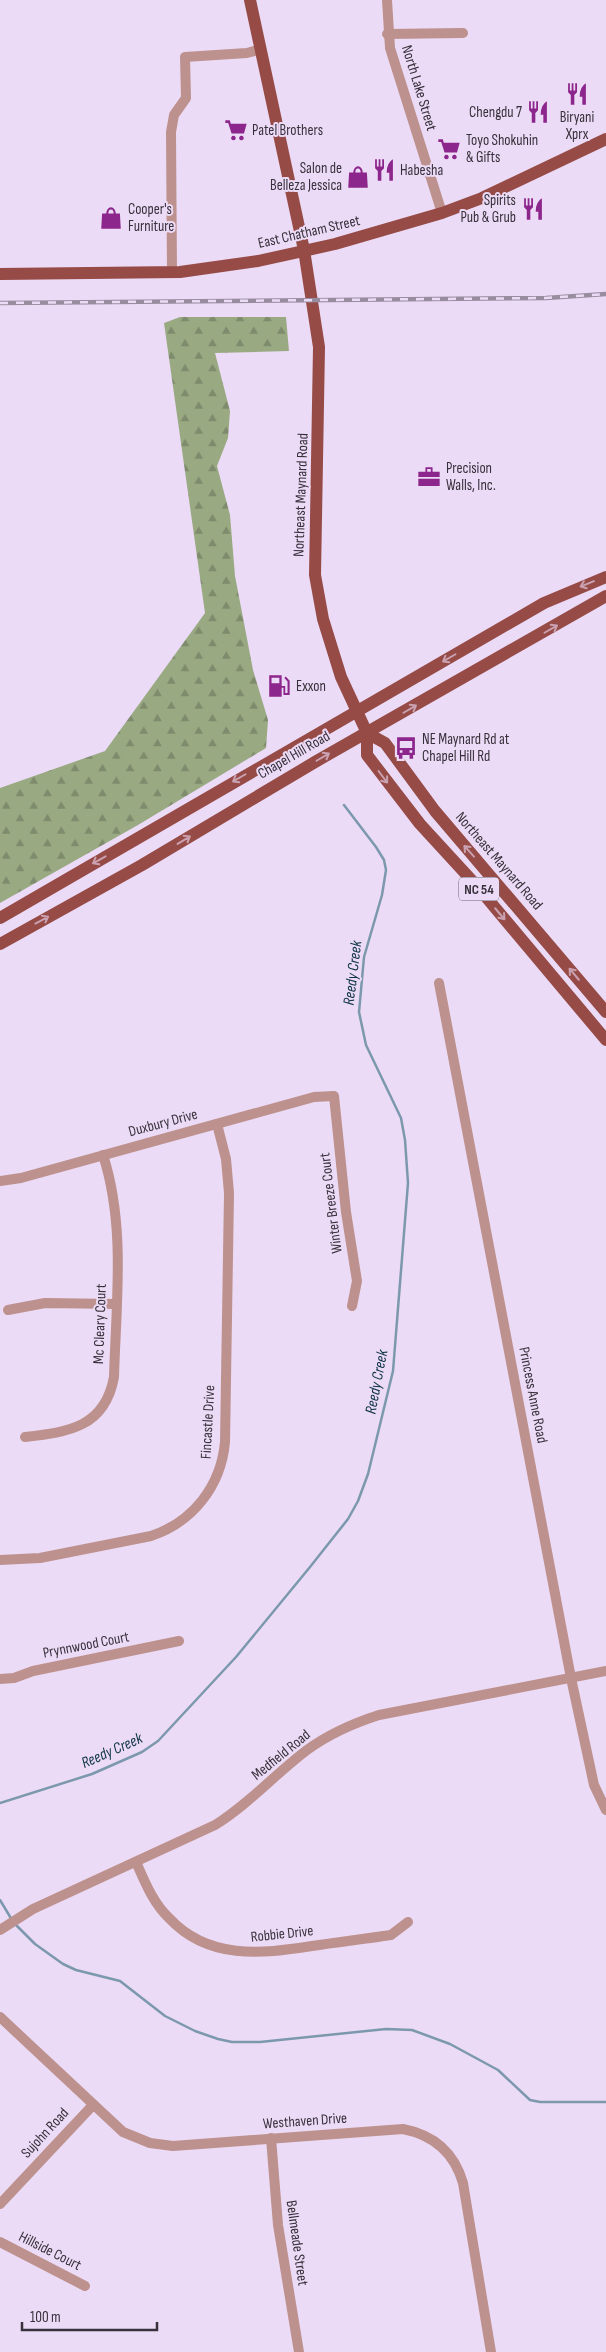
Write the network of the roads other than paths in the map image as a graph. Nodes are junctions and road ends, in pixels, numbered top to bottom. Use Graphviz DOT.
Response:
graph roads {
  1 [pos="250,0"];
  2 [pos="387,0"];
  3 [pos="463,33"];
  4 [pos="387,34"];
  5 [pos="261,49"];
  6 [pos="606,139"];
  7 [pos="442,213"];
  8 [pos="304,250"];
  9 [pos="172,272"];
  10 [pos="0,274"];
  11 [pos="606,577"];
  12 [pos="606,596"];
  13 [pos="358,710"];
  14 [pos="368,733"];
  15 [pos="0,918"];
  16 [pos="0,944"];
  17 [pos="439,983"];
  18 [pos="606,1012"];
  19 [pos="606,1040"];
  20 [pos="334,1096"];
  21 [pos="216,1124"];
  22 [pos="103,1155"];
  23 [pos="0,1181"];
  24 [pos="116,1304"];
  25 [pos="352,1306"];
  26 [pos="8,1310"];
  27 [pos="25,1437"];
  28 [pos="0,1560"];
  29 [pos="179,1641"];
  30 [pos="606,1671"];
  31 [pos="571,1678"];
  32 [pos="0,1679"];
  33 [pos="606,1810"];
  34 [pos="136,1862"];
  35 [pos="408,1922"];
  36 [pos="0,1930"];
  37 [pos="0,2017"];
  38 [pos="93,2105"];
  39 [pos="271,2138"];
  40 [pos="0,2204"];
  41 [pos="0,2242"];
  42 [pos="85,2286"];
  43 [pos="299,2352"];
  44 [pos="491,2352"];
  1 -- 5 [label="main road, Northeast Maynard Road"];
  2 -- 4 [label="street, North Lake Street"];
  3 -- 4 [label="street"];
  4 -- 7 [label="street, North Lake Street"];
  5 -- 8 [label="main road, Northeast Maynard Road"];
  5 -- 9 [label="street"];
  6 -- 7 [label="main road, East Chatham Street"];
  7 -- 8 [label="main road, East Chatham Street"];
  8 -- 9 [label="main road, East Chatham Street"];
  8 -- 13 [label="main road, Northeast Maynard Road"];
  9 -- 10 [label="main road, East Chatham Street"];
  11 -- 13 [label="main road, Chapel Hill Road, one-way"];
  14 -- 12 [label="main road, Chapel Hill Road, one-way"];
  13 -- 14 [label="main road, Northeast Maynard Road / NC 54"];
  13 -- 15 [label="main road, Chapel Hill Road, one-way"];
  16 -- 14 [label="main road, Chapel Hill Road, one-way"];
  18 -- 14 [label="main road, Northeast Maynard Road / NC 54, one-way"];
  14 -- 19 [label="main road, Northeast Maynard Road / NC 54, one-way"];
  17 -- 31 [label="street, Princess Anne Road"];
  20 -- 21 [label="street, Duxbury Drive"];
  20 -- 25 [label="street, Winter Breeze Court"];
  21 -- 22 [label="street, Duxbury Drive"];
  21 -- 28 [label="street, Fincastle Drive"];
  22 -- 23 [label="street, Duxbury Drive"];
  22 -- 24 [label="street, Mc Cleary Court"];
  24 -- 26 [label="street"];
  24 -- 27 [label="street, Mc Cleary Court"];
  29 -- 32 [label="street, Prynnwood Court"];
  30 -- 31 [label="street, Medfield Road"];
  31 -- 33 [label="street, Princess Anne Road"];
  31 -- 34 [label="street, Medfield Road"];
  34 -- 35 [label="street, Robbie Drive"];
  34 -- 36 [label="street, Medfield Road"];
  37 -- 38 [label="street, Westhaven Drive"];
  38 -- 39 [label="street, Westhaven Drive"];
  38 -- 40 [label="street, Sujohn Road"];
  39 -- 43 [label="street, Bellmeade Street"];
  39 -- 44 [label="street, Westhaven Drive"];
  41 -- 42 [label="street, Hillside Court"];
}
